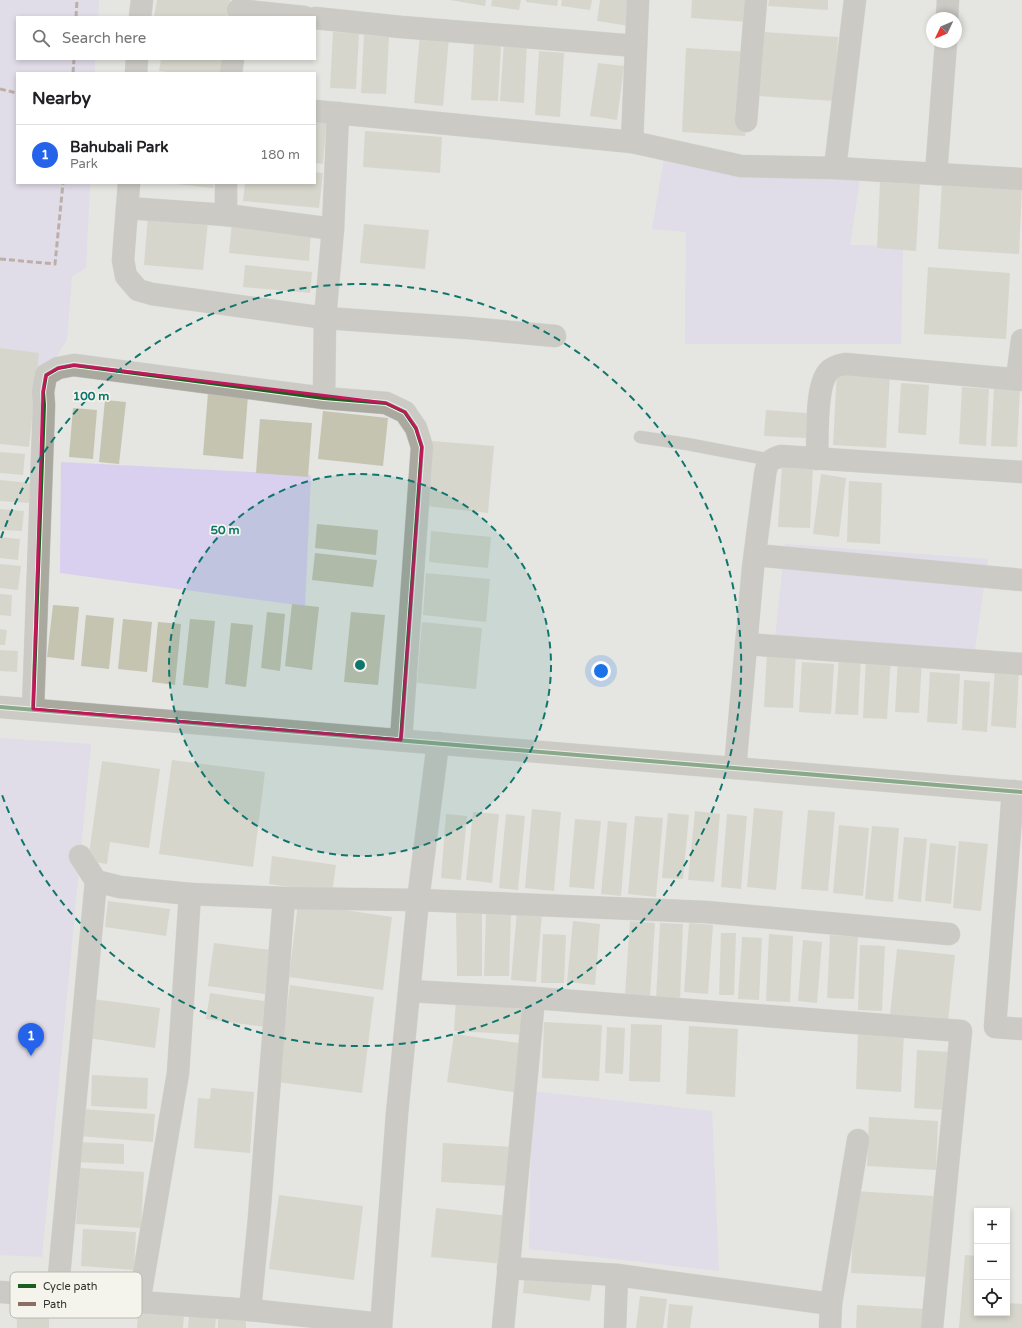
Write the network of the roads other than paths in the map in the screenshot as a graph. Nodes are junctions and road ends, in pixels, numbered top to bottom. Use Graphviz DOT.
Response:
graph roads {
  1 [pos="142,0"];
  2 [pos="638,0"];
  3 [pos="756,0"];
  4 [pos="855,0"];
  5 [pos="948,0"];
  6 [pos="238,9"];
  7 [pos="947,12"];
  8 [pos="140,16"];
  9 [pos="296,16"];
  10 [pos="316,18"];
  11 [pos="636,46"];
  12 [pos="946,48"];
  13 [pos="137,60"];
  14 [pos="233,60"];
  15 [pos="136,72"];
  16 [pos="231,72"];
  17 [pos="316,111"];
  18 [pos="338,113"];
  19 [pos="746,121"];
  20 [pos="632,142"];
  21 [pos="836,168"];
  22 [pos="936,174"];
  23 [pos="1022,179"];
  24 [pos="129,184"];
  25 [pos="226,184"];
  26 [pos="127,208"];
  27 [pos="226,215"];
  28 [pos="333,229"];
  29 [pos="325,318"];
  30 [pos="555,336"];
  31 [pos="1022,340"];
  32 [pos="1020,380"];
  33 [pos="324,398"];
  34 [pos="640,437"];
  35 [pos="818,459"];
  36 [pos="771,460"];
  37 [pos="1022,472"];
  38 [pos="755,555"];
  39 [pos="1022,580"];
  40 [pos="746,644"];
  41 [pos="1022,664"];
  42 [pos="0,707"];
  43 [pos="34,709"];
  44 [pos="402,740"];
  45 [pos="438,743"];
  46 [pos="735,768"];
  47 [pos="1018,792"];
  48 [pos="80,856"];
  49 [pos="96,881"];
  50 [pos="190,894"];
  51 [pos="284,898"];
  52 [pos="418,900"];
  53 [pos="949,934"];
  54 [pos="410,991"];
  55 [pos="534,998"];
  56 [pos="1022,1029"];
  57 [pos="858,1140"];
  58 [pos="508,1268"];
  59 [pos="59,1272"];
  60 [pos="617,1275"];
  61 [pos="142,1285"];
  62 [pos="0,1292"];
  63 [pos="10,1293"];
  64 [pos="142,1303"];
  65 [pos="831,1304"];
  66 [pos="250,1310"];
  67 [pos="290,1321"];
  68 [pos="381,1326"];
  69 [pos="503,1328"];
  70 [pos="615,1328"];
  71 [pos="830,1328"];
  72 [pos="932,1328"];
  1 -- 8 [label="street"];
  2 -- 11 [label="street"];
  3 -- 19 [label="street"];
  4 -- 21 [label="street"];
  5 -- 7 [label="street"];
  6 -- 9 [label="street"];
  10 -- 11 [label="street"];
  11 -- 20 [label="street"];
  12 -- 22 [label="street"];
  13 -- 15 [label="street"];
  14 -- 16 [label="street"];
  17 -- 18 [label="street"];
  18 -- 20 [label="street"];
  18 -- 28 [label="street"];
  20 -- 21 [label="street"];
  21 -- 22 [label="street"];
  22 -- 23 [label="street"];
  24 -- 26 [label="street"];
  25 -- 27 [label="street"];
  26 -- 27 [label="street"];
  26 -- 29 [label="street"];
  27 -- 28 [label="street"];
  28 -- 29 [label="street"];
  29 -- 30 [label="street"];
  29 -- 33 [label="street"];
  31 -- 32 [label="street"];
  32 -- 35 [label="street"];
  33 -- 43 [label="street"];
  33 -- 44 [label="street"];
  34 -- 36 [label="lane"];
  35 -- 36 [label="street"];
  35 -- 37 [label="street"];
  36 -- 38 [label="street"];
  38 -- 39 [label="street"];
  38 -- 40 [label="street"];
  40 -- 41 [label="street"];
  40 -- 46 [label="street"];
  42 -- 43 [label="street"];
  43 -- 44 [label="street"];
  44 -- 45 [label="street"];
  45 -- 46 [label="street"];
  45 -- 52 [label="street"];
  46 -- 47 [label="street"];
  47 -- 56 [label="street"];
  48 -- 49 [label="street"];
  49 -- 50 [label="street"];
  49 -- 59 [label="street"];
  50 -- 51 [label="street"];
  50 -- 61 [label="street"];
  51 -- 52 [label="street"];
  51 -- 66 [label="street"];
  52 -- 53 [label="street"];
  52 -- 54 [label="street"];
  54 -- 55 [label="street"];
  54 -- 68 [label="street"];
  55 -- 58 [label="street"];
  55 -- 72 [label="street"];
  57 -- 65 [label="street"];
  58 -- 60 [label="street"];
  58 -- 69 [label="street"];
  60 -- 65 [label="street"];
  60 -- 70 [label="street"];
  62 -- 63 [label="street"];
  64 -- 66 [label="street"];
  65 -- 71 [label="street"];
  66 -- 67 [label="street"];
  67 -- 68 [label="street"];
}
